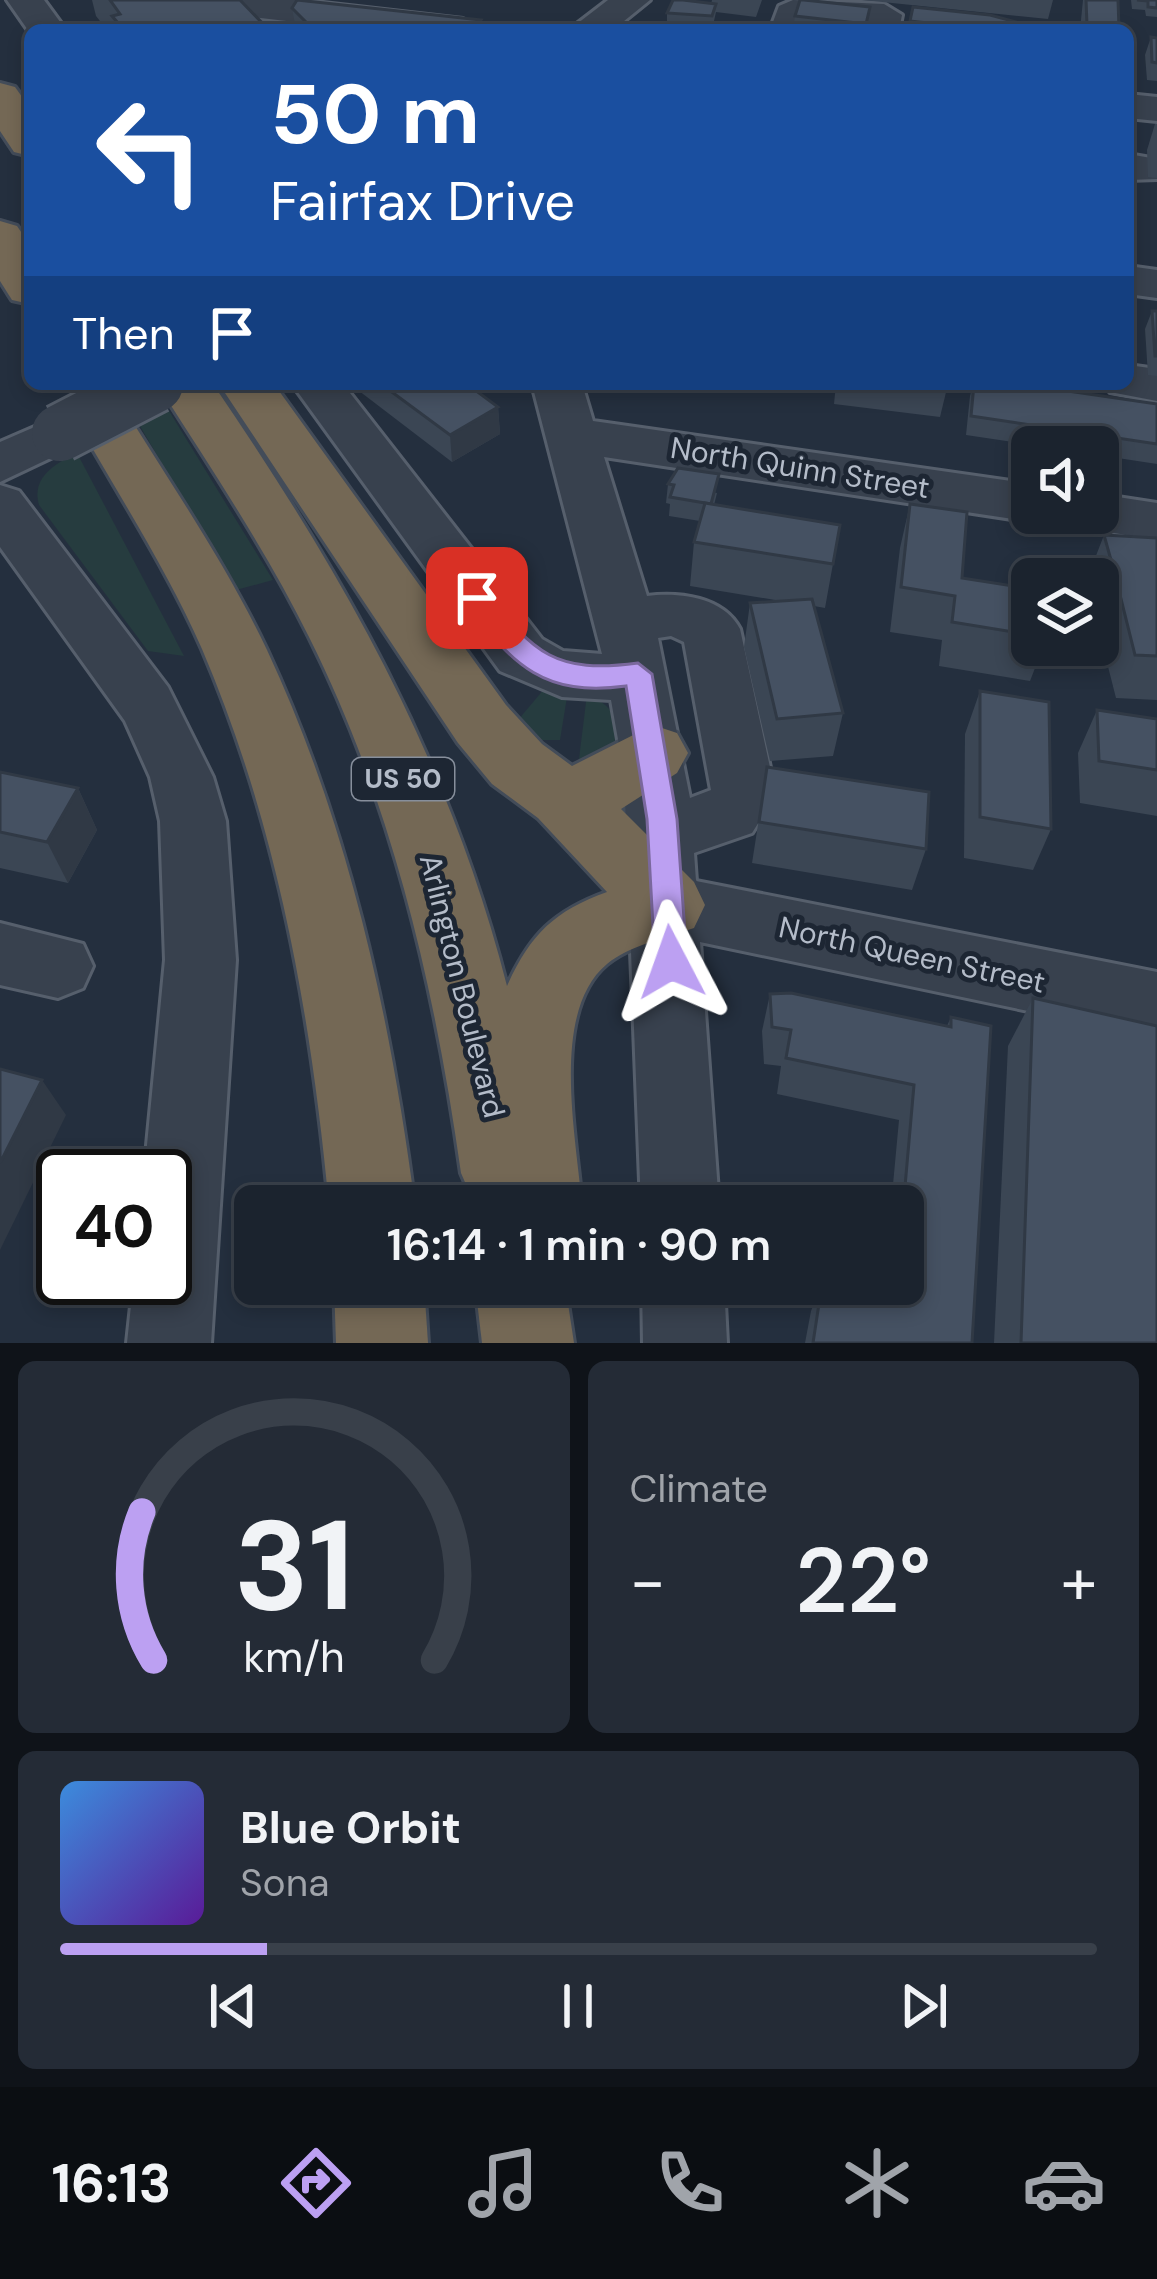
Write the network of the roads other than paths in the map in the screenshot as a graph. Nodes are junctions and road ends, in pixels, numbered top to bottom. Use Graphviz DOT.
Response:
graph roads {
  1 [pos="200,0"];
  2 [pos="632,0"];
  3 [pos="410,24"];
  4 [pos="597,24"];
  5 [pos="790,24"];
  6 [pos="882,24"];
  7 [pos="13,80"];
  8 [pos="24,120"];
  9 [pos="0,236"];
  10 [pos="24,278"];
  11 [pos="322,390"];
  12 [pos="134,400"];
  13 [pos="562,409"];
  14 [pos="0,464"];
  15 [pos="1011,499"];
  16 [pos="0,504"];
  17 [pos="1119,516"];
  18 [pos="1157,522"];
  19 [pos="631,647"];
  20 [pos="653,753"];
  21 [pos="562,797"];
  22 [pos="662,826"];
  23 [pos="667,904"];
  24 [pos="1157,1005"];
  25 [pos="369,1185"];
  26 [pos="505,1185"];
  27 [pos="538,1185"];
  28 [pos="679,1185"];
  29 [pos="380,1305"];
  30 [pos="523,1305"];
  31 [pos="542,1305"];
  32 [pos="684,1305"];
  33 [pos="170,1343"];
  34 [pos="382,1343"];
  35 [pos="528,1343"];
  36 [pos="543,1343"];
  37 [pos="685,1343"];
  1 -- 3 [label="street"];
  2 -- 4 [label="street"];
  5 -- 6 [label="street"];
  7 -- 8 [label="highway"];
  9 -- 10 [label="highway"];
  11 -- 19 [label="street"];
  12 -- 14 [label="street"];
  12 -- 21 [label="highway"];
  12 -- 25 [label="highway"];
  12 -- 26 [label="highway, Arlington Boulevard / US 50"];
  13 -- 15 [label="street, North Quinn Street"];
  13 -- 19 [label="street"];
  16 -- 33 [label="street"];
  17 -- 18 [label="street"];
  19 -- 20 [label="street"];
  19 -- 22 [label="street"];
  20 -- 21 [label="highway"];
  20 -- 22 [label="street"];
  21 -- 23 [label="highway"];
  22 -- 23 [label="street"];
  23 -- 24 [label="street, North Queen Street"];
  23 -- 27 [label="highway"];
  23 -- 28 [label="street"];
  29 -- 34 [label="highway"];
  30 -- 35 [label="highway"];
  31 -- 36 [label="highway"];
  32 -- 37 [label="street"];
}
